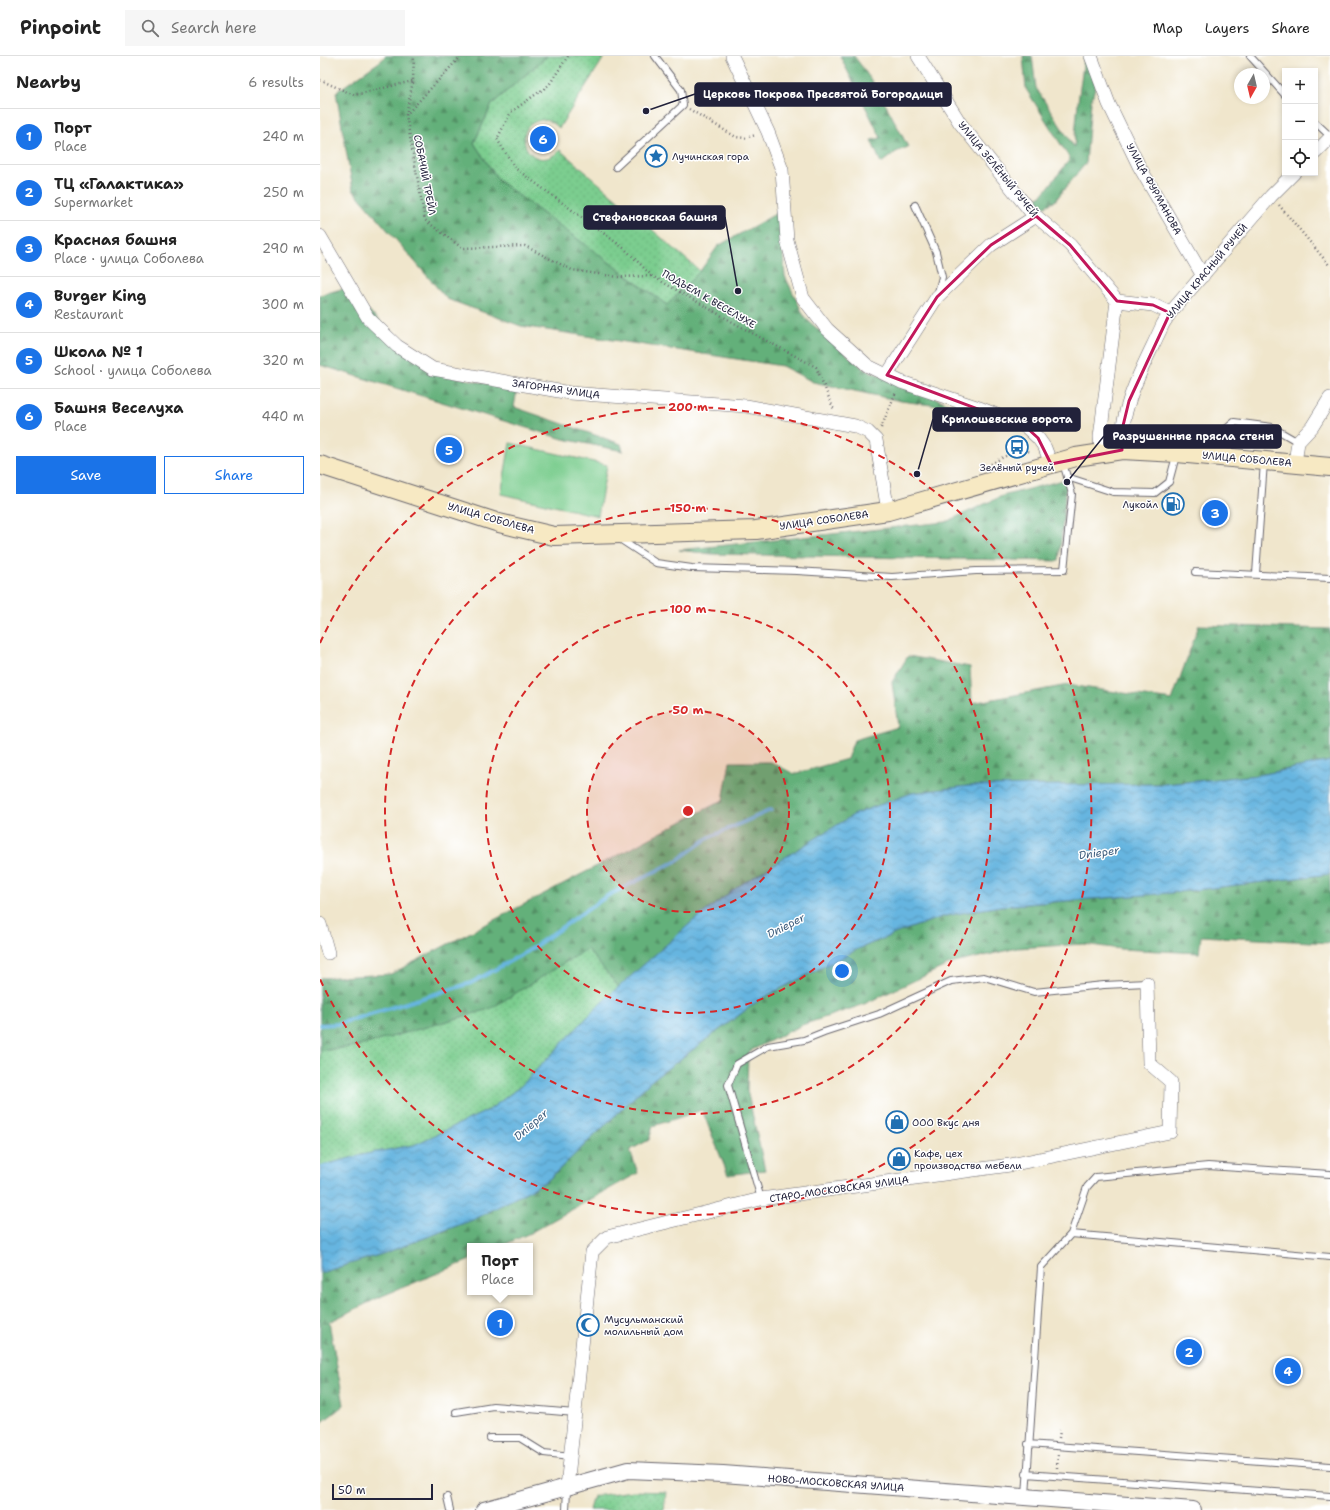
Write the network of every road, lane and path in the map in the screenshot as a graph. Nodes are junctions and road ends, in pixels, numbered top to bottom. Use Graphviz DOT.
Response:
graph roads {
  1 [pos="414,56"];
  2 [pos="461,56"];
  3 [pos="568,56"];
  4 [pos="655,56"];
  5 [pos="732,56"];
  6 [pos="918,56"];
  7 [pos="1091,56"];
  8 [pos="1250,56"];
  9 [pos="320,80"];
  10 [pos="413,80"];
  11 [pos="1282,92"];
  12 [pos="683,105"];
  13 [pos="406,115"];
  14 [pos="1318,125"];
  15 [pos="759,135"];
  16 [pos="1330,137"];
  17 [pos="1318,150"];
  18 [pos="616,167"];
  19 [pos="1291,176"];
  20 [pos="1271,196"];
  21 [pos="915,205"];
  22 [pos="1036,216"];
  23 [pos="320,236"];
  24 [pos="1330,266"];
  25 [pos="652,276"];
  26 [pos="1203,276"];
  27 [pos="937,297"];
  28 [pos="1116,301"];
  29 [pos="1170,313"];
  30 [pos="887,375"];
  31 [pos="901,382"];
  32 [pos="1330,398"];
  33 [pos="840,422"];
  34 [pos="876,440"];
  35 [pos="1298,442"];
  36 [pos="1122,450"];
  37 [pos="1177,452"];
  38 [pos="1101,453"];
  39 [pos="1222,457"];
  40 [pos="1264,461"];
  41 [pos="1295,464"];
  42 [pos="320,465"];
  43 [pos="1060,467"];
  44 [pos="1330,467"];
  45 [pos="888,511"];
  46 [pos="612,534"];
  47 [pos="1195,572"];
  48 [pos="1256,574"];
  49 [pos="1330,578"];
  50 [pos="320,924"];
  51 [pos="328,953"];
  52 [pos="1147,983"];
  53 [pos="1330,1174"];
  54 [pos="761,1199"];
  55 [pos="1071,1234"];
  56 [pos="1330,1257"];
  57 [pos="456,1412"];
  58 [pos="575,1413"];
  59 [pos="490,1438"];
  60 [pos="1028,1444"];
  61 [pos="571,1456"];
  62 [pos="1330,1466"];
  63 [pos="1026,1474"];
  64 [pos="567,1487"];
  65 [pos="1330,1496"];
  66 [pos="447,1497"];
  67 [pos="1026,1498"];
  68 [pos="450,1510"];
  69 [pos="484,1510"];
  70 [pos="566,1510"];
  71 [pos="1193,1510"];
  1 -- 10 [label="path"];
  2 -- 13 [label="path"];
  3 -- 25 [label="path, ПОДЪЕМ К ВЕСЕЛУХЕ"];
  4 -- 12 [label="lane"];
  5 -- 30 [label="street"];
  6 -- 22 [label="street, УЛИЦА ЗЕЛЁНЫЙ РУЧЕЙ"];
  7 -- 26 [label="street, УЛИЦА ФУРМАНОВА"];
  8 -- 11 [label="lane"];
  9 -- 10 [label="path"];
  10 -- 13 [label="path"];
  12 -- 15 [label="path"];
  12 -- 18 [label="lane"];
  13 -- 25 [label="path, СОБАЧИЙ ТРЕЙЛ"];
  14 -- 16 [label="lane"];
  16 -- 17 [label="street"];
  19 -- 20 [label="street, УЛИЦА КРАСНЫЙ РУЧЕЙ"];
  20 -- 24 [label="path"];
  20 -- 26 [label="street, УЛИЦА КРАСНЫЙ РУЧЕЙ"];
  21 -- 27 [label="lane"];
  22 -- 27 [label="street"];
  22 -- 28 [label="street, УЛИЦА ЗЕЛЁНЫЙ РУЧЕЙ"];
  23 -- 33 [label="street, ЗАГОРНАЯ УЛИЦА"];
  25 -- 33 [label="path, ПОДЪЕМ К ВЕСЕЛУХЕ"];
  26 -- 29 [label="street, УЛИЦА КРАСНЫЙ РУЧЕЙ"];
  27 -- 30 [label="street"];
  28 -- 29 [label="street"];
  28 -- 38 [label="street"];
  29 -- 36 [label="street, УЛИЦА КРАСНЫЙ РУЧЕЙ"];
  30 -- 31 [label="street"];
  31 -- 34 [label="path"];
  31 -- 43 [label="street"];
  32 -- 35 [label="street"];
  33 -- 34 [label="street, ЗАГОРНАЯ УЛИЦА"];
  34 -- 45 [label="street"];
  35 -- 39 [label="lane"];
  35 -- 41 [label="street"];
  36 -- 37 [label="main road, УЛИЦА СОБОЛЕВА"];
  36 -- 38 [label="main road, УЛИЦА СОБОЛЕВА"];
  37 -- 39 [label="main road, УЛИЦА СОБОЛЕВА"];
  37 -- 43 [label="lane"];
  38 -- 43 [label="main road, УЛИЦА СОБОЛЕВА"];
  39 -- 40 [label="main road, УЛИЦА СОБОЛЕВА"];
  40 -- 41 [label="main road, УЛИЦА СОБОЛЕВА"];
  40 -- 48 [label="lane"];
  41 -- 44 [label="main road, УЛИЦА СОБОЛЕВА"];
  42 -- 46 [label="main road, УЛИЦА СОБОЛЕВА"];
  43 -- 45 [label="main road, УЛИЦА СОБОЛЕВА"];
  43 -- 46 [label="lane"];
  45 -- 46 [label="main road, УЛИЦА СОБОЛЕВА"];
  47 -- 48 [label="lane"];
  48 -- 49 [label="lane"];
  50 -- 51 [label="street"];
  52 -- 54 [label="lane"];
  52 -- 54 [label="street, СТАРО-МОСКОВСКАЯ УЛИЦА"];
  53 -- 55 [label="lane"];
  54 -- 58 [label="street, СТАРО-МОСКОВСКАЯ УЛИЦА"];
  55 -- 56 [label="lane"];
  55 -- 60 [label="lane"];
  57 -- 58 [label="lane"];
  58 -- 61 [label="street, СТАРО-МОСКОВСКАЯ УЛИЦА"];
  59 -- 61 [label="lane"];
  60 -- 62 [label="lane"];
  60 -- 63 [label="lane"];
  61 -- 64 [label="street, СТАРО-МОСКОВСКАЯ УЛИЦА"];
  63 -- 65 [label="lane"];
  63 -- 67 [label="lane"];
  64 -- 67 [label="street, НОВО-МОСКОВСКАЯ УЛИЦА"];
  64 -- 69 [label="street, НОВО-МОСКОВСКАЯ УЛИЦА"];
  64 -- 70 [label="lane"];
  66 -- 68 [label="lane"];
  67 -- 71 [label="street, НОВО-МОСКОВСКАЯ УЛИЦА"];
}
